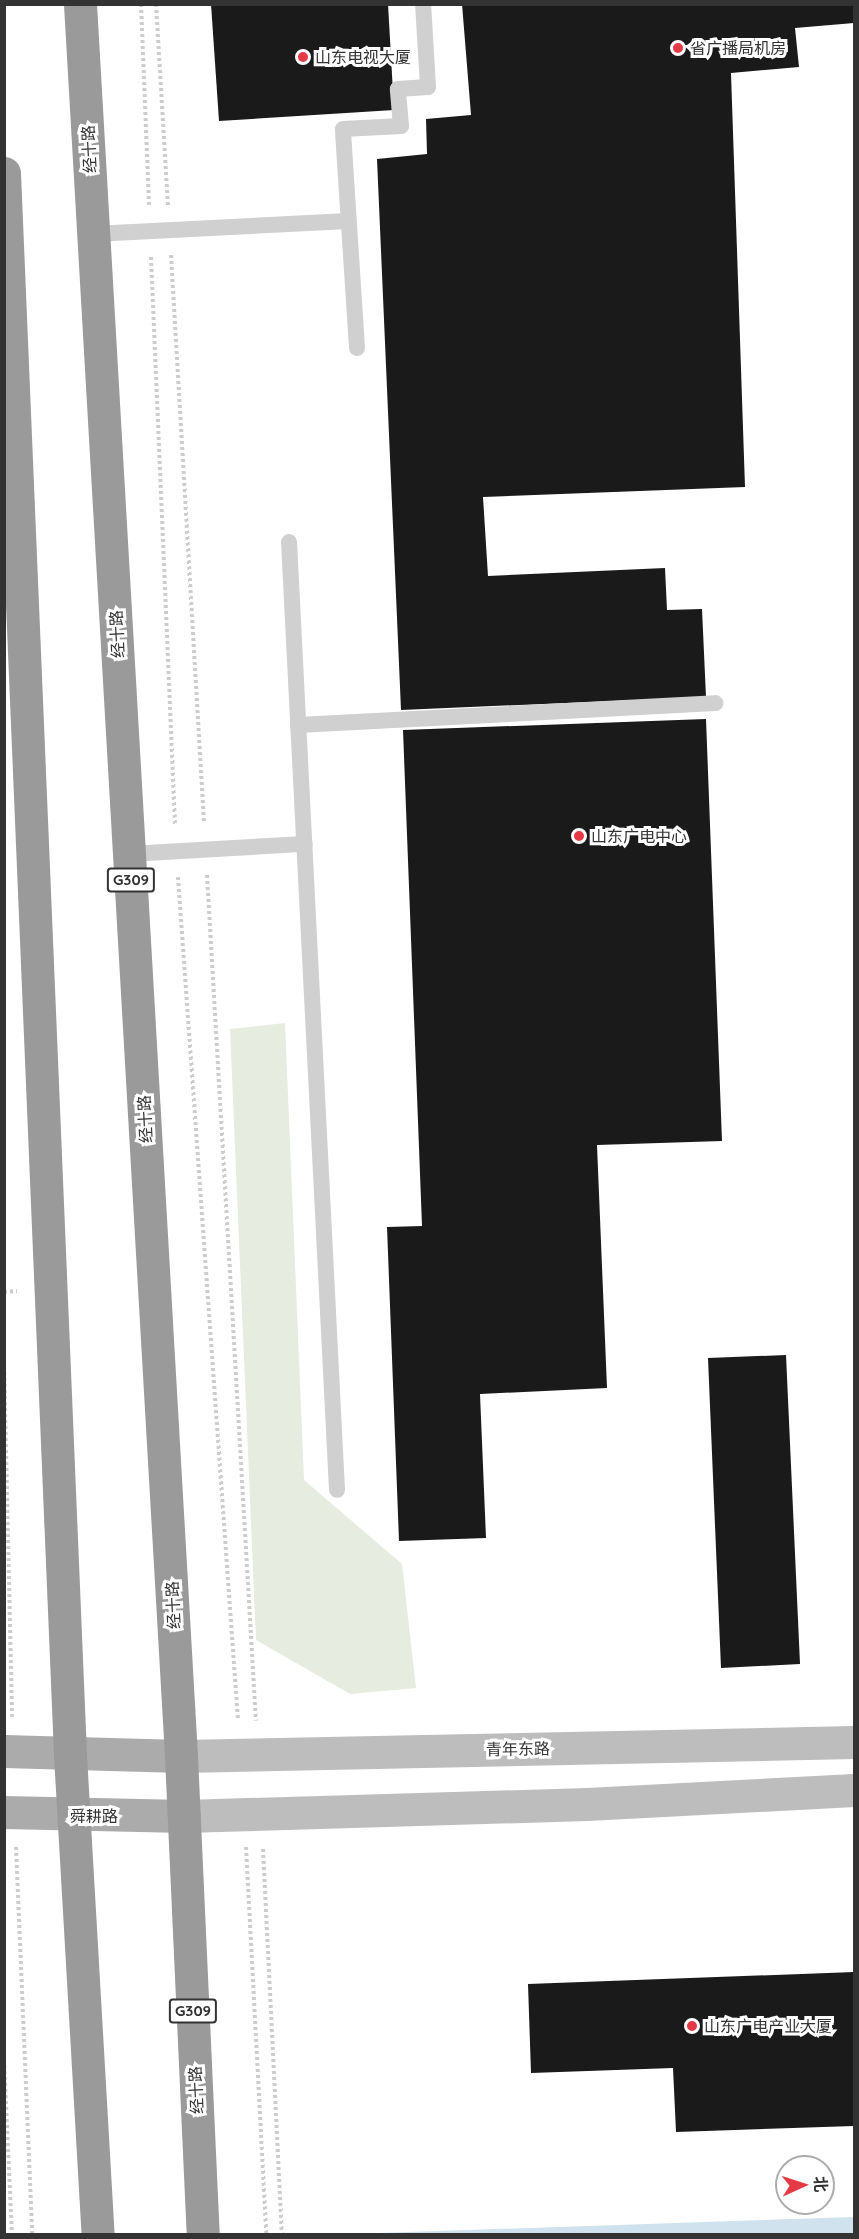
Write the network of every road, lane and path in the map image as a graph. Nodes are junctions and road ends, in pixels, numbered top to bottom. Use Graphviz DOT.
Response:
graph roads {
  1 [pos="80,4"];
  2 [pos="156,4"];
  3 [pos="423,4"];
  4 [pos="4,173"];
  5 [pos="349,221"];
  6 [pos="169,230"];
  7 [pos="93,234"];
  8 [pos="357,348"];
  9 [pos="290,542"];
  10 [pos="715,704"];
  11 [pos="298,725"];
  12 [pos="305,844"];
  13 [pos="205,849"];
  14 [pos="129,854"];
  15 [pos="4,1360"];
  16 [pos="337,1490"];
  17 [pos="855,1742"];
  18 [pos="8,1752"];
  19 [pos="258,1754"];
  20 [pos="70,1755"];
  21 [pos="181,1755"];
  22 [pos="855,1790"];
  23 [pos="10,1812"];
  24 [pos="253,1814"];
  25 [pos="184,1816"];
  26 [pos="75,1817"];
  27 [pos="4,2059"];
  28 [pos="98,2219"];
  29 [pos="202,2220"];
  30 [pos="12,2235"];
  31 [pos="32,2235"];
  32 [pos="266,2235"];
  33 [pos="282,2235"];
  1 -- 7 [label="highway, 经十路 / G309"];
  2 -- 6 [label="path"];
  3 -- 5 [label="lane"];
  4 -- 20 [label="highway"];
  5 -- 6 [label="lane"];
  5 -- 8 [label="lane"];
  6 -- 7 [label="lane"];
  6 -- 13 [label="path"];
  7 -- 14 [label="highway, 经十路 / G309"];
  9 -- 11 [label="lane"];
  10 -- 11 [label="lane"];
  11 -- 12 [label="lane"];
  12 -- 13 [label="lane"];
  12 -- 16 [label="lane"];
  13 -- 14 [label="lane"];
  13 -- 19 [label="path"];
  14 -- 21 [label="highway, 经十路 / G309"];
  15 -- 18 [label="path"];
  17 -- 19 [label="main road, 青年东路"];
  18 -- 20 [label="main road"];
  19 -- 21 [label="main road, 青年东路"];
  20 -- 21 [label="main road"];
  20 -- 26 [label="highway"];
  21 -- 25 [label="highway, 经十路 / G309"];
  22 -- 24 [label="main road"];
  23 -- 26 [label="main road, 舜耕路"];
  23 -- 31 [label="path"];
  24 -- 25 [label="main road"];
  24 -- 32 [label="path"];
  24 -- 33 [label="path"];
  25 -- 26 [label="main road, 舜耕路"];
  25 -- 29 [label="highway, 经十路 / G309"];
  26 -- 28 [label="highway"];
  27 -- 30 [label="path"];
}
